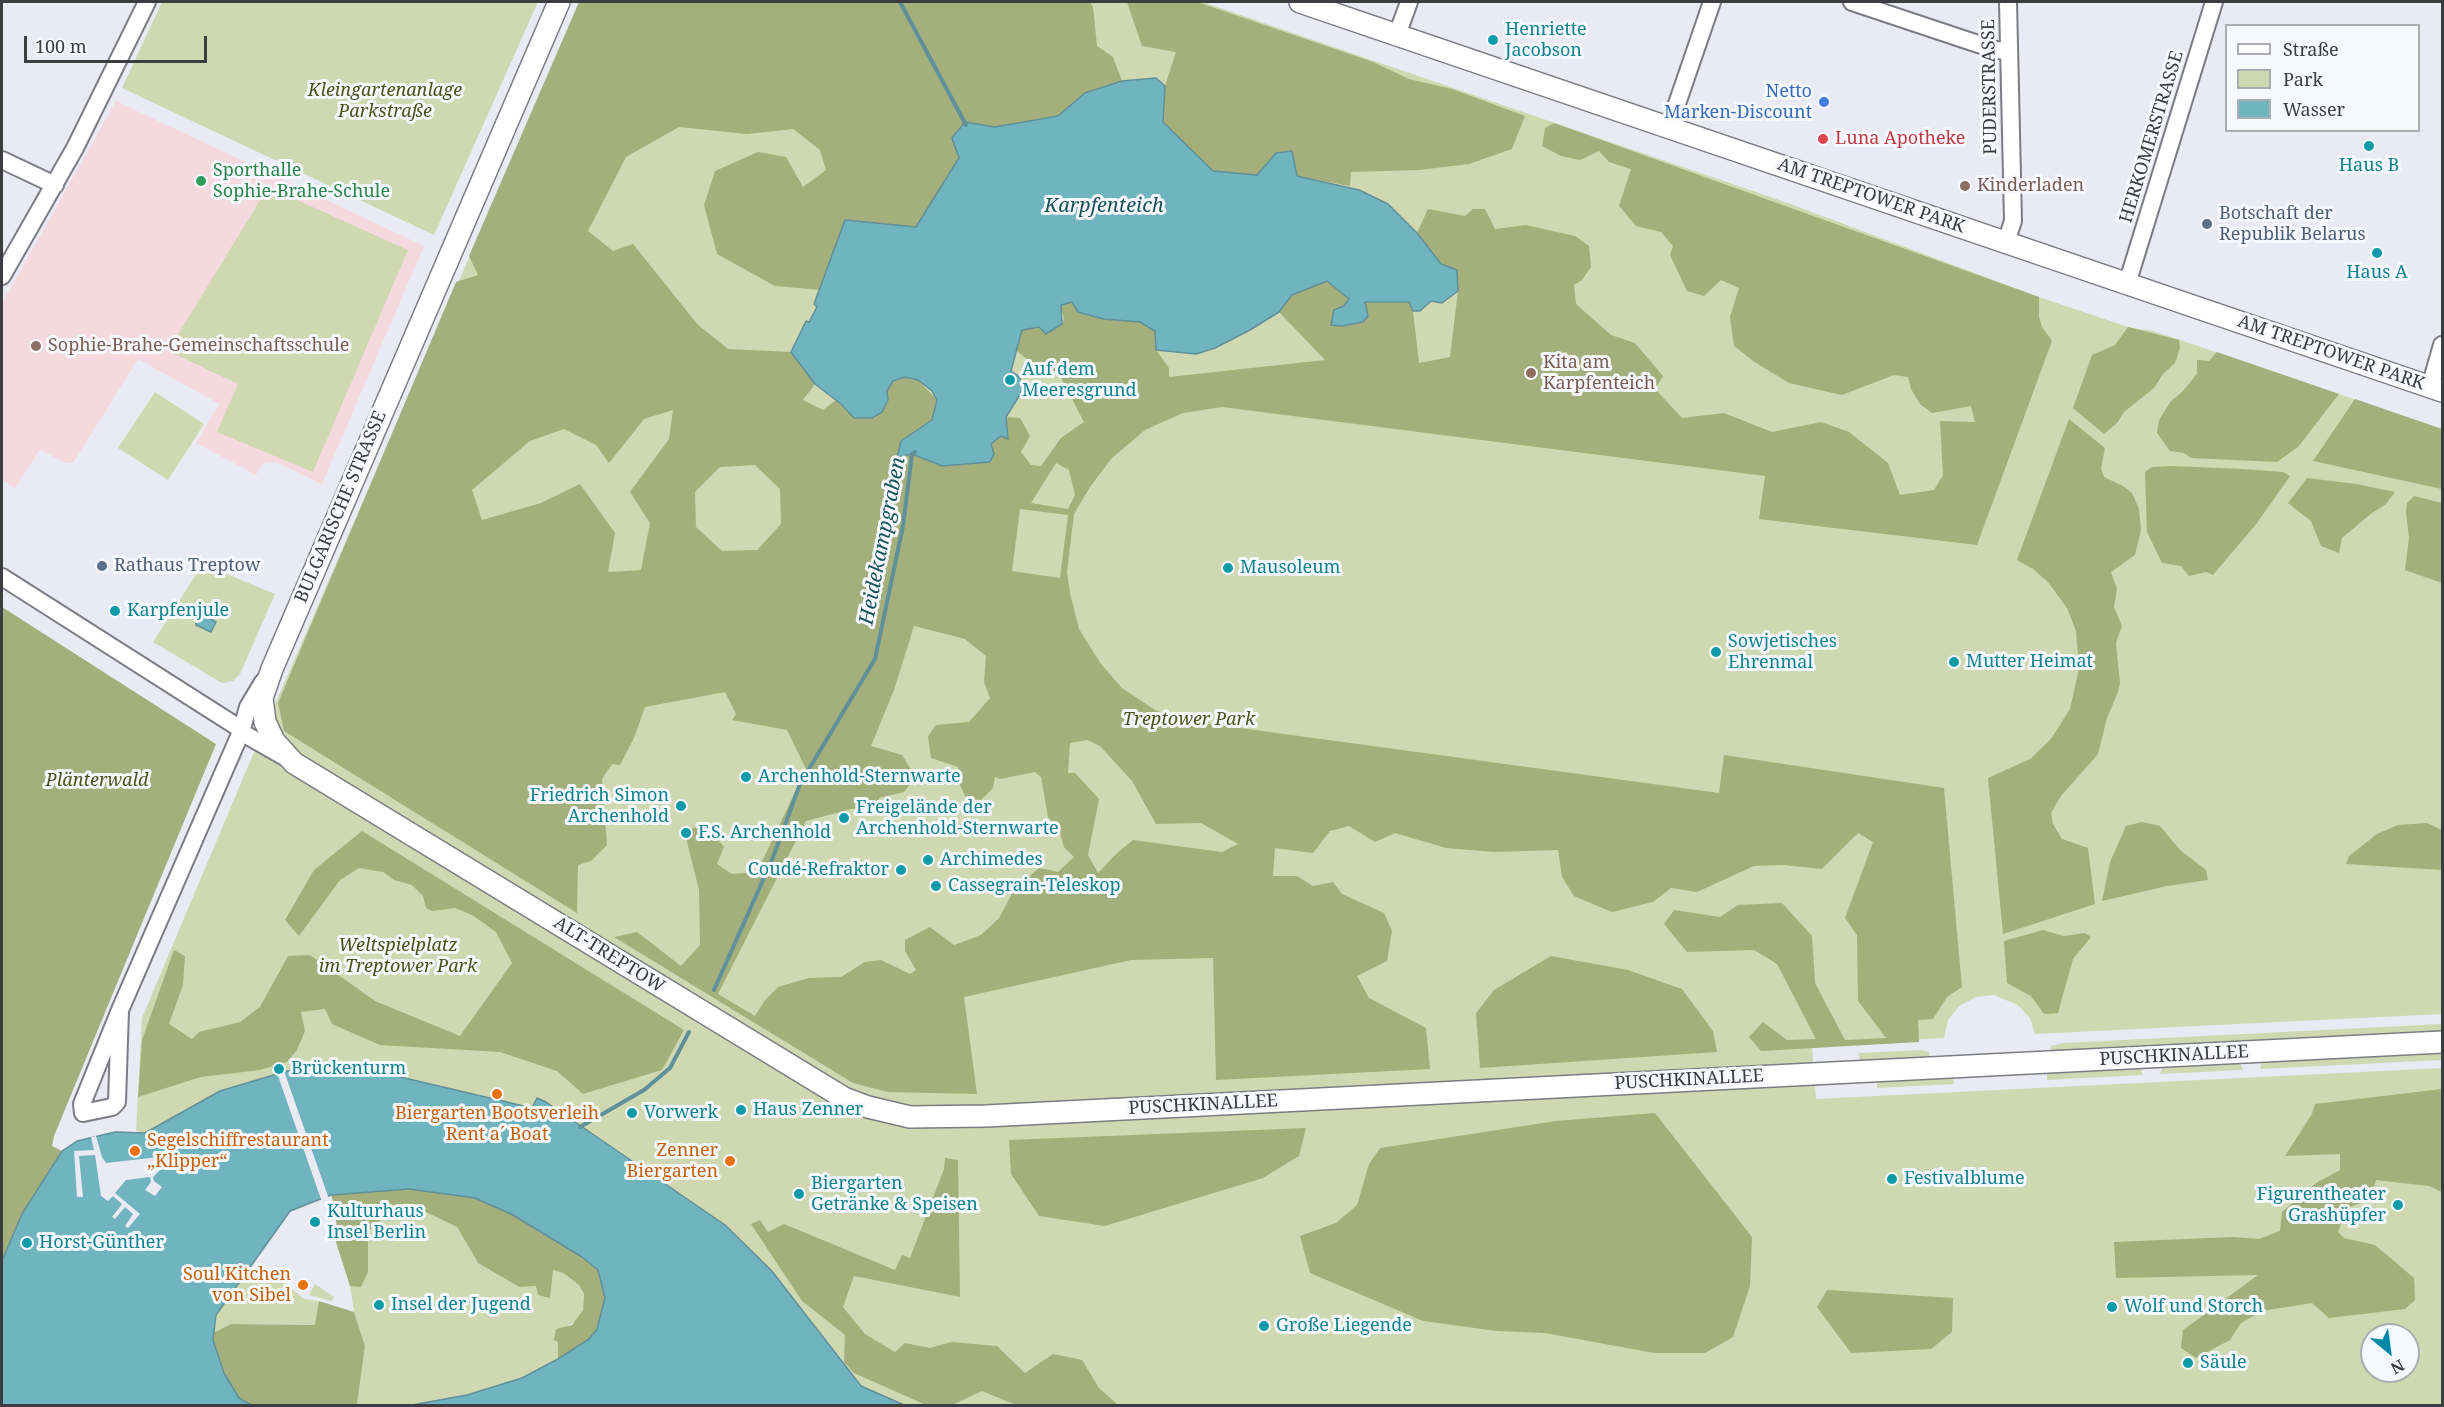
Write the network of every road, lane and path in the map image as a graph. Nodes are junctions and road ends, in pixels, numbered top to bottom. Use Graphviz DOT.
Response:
graph roads {
  1 [pos="147,2"];
  2 [pos="559,2"];
  3 [pos="1300,2"];
  4 [pos="1409,2"];
  5 [pos="1712,2"];
  6 [pos="1852,2"];
  7 [pos="2008,2"];
  8 [pos="2214,2"];
  9 [pos="1397,35"];
  10 [pos="2008,51"];
  11 [pos="1669,127"];
  12 [pos="2,160"];
  13 [pos="55,185"];
  14 [pos="2006,242"];
  15 [pos="2,276"];
  16 [pos="2127,284"];
  17 [pos="2442,345"];
  18 [pos="2436,389"];
  19 [pos="2,577"];
  20 [pos="272,669"];
  21 [pos="241,732"];
  22 [pos="294,762"];
  23 [pos="120,1010"];
  24 [pos="2442,1042"];
  25 [pos="935,1118"];
  1 -- 13 [label="street"];
  2 -- 20 [label="main road, BULGARISCHE STRASSE"];
  3 -- 9 [label="main road, AM TREPTOWER PARK"];
  4 -- 9 [label="street"];
  5 -- 11 [label="street"];
  6 -- 10 [label="street"];
  7 -- 10 [label="street, PUDERSTRASSE"];
  8 -- 16 [label="street, HERKOMERSTRASSE"];
  9 -- 11 [label="main road, AM TREPTOWER PARK"];
  10 -- 14 [label="street, PUDERSTRASSE"];
  11 -- 14 [label="main road, AM TREPTOWER PARK"];
  12 -- 13 [label="street"];
  13 -- 15 [label="street"];
  14 -- 16 [label="main road, AM TREPTOWER PARK"];
  16 -- 18 [label="main road, AM TREPTOWER PARK"];
  17 -- 18 [label="street"];
  19 -- 21 [label="street, ALT-TREPTOW"];
  20 -- 21 [label="street, BULGARISCHE STRASSE"];
  20 -- 22 [label="main road, ALT-TREPTOW"];
  21 -- 22 [label="street, ALT-TREPTOW"];
  21 -- 23 [label="street, BULGARISCHE STRASSE"];
  22 -- 25 [label="main road, ALT-TREPTOW"];
  23 -- 23 [label="street, BULGARISCHE STRASSE"];
  24 -- 25 [label="main road, PUSCHKINALLEE"];
}
